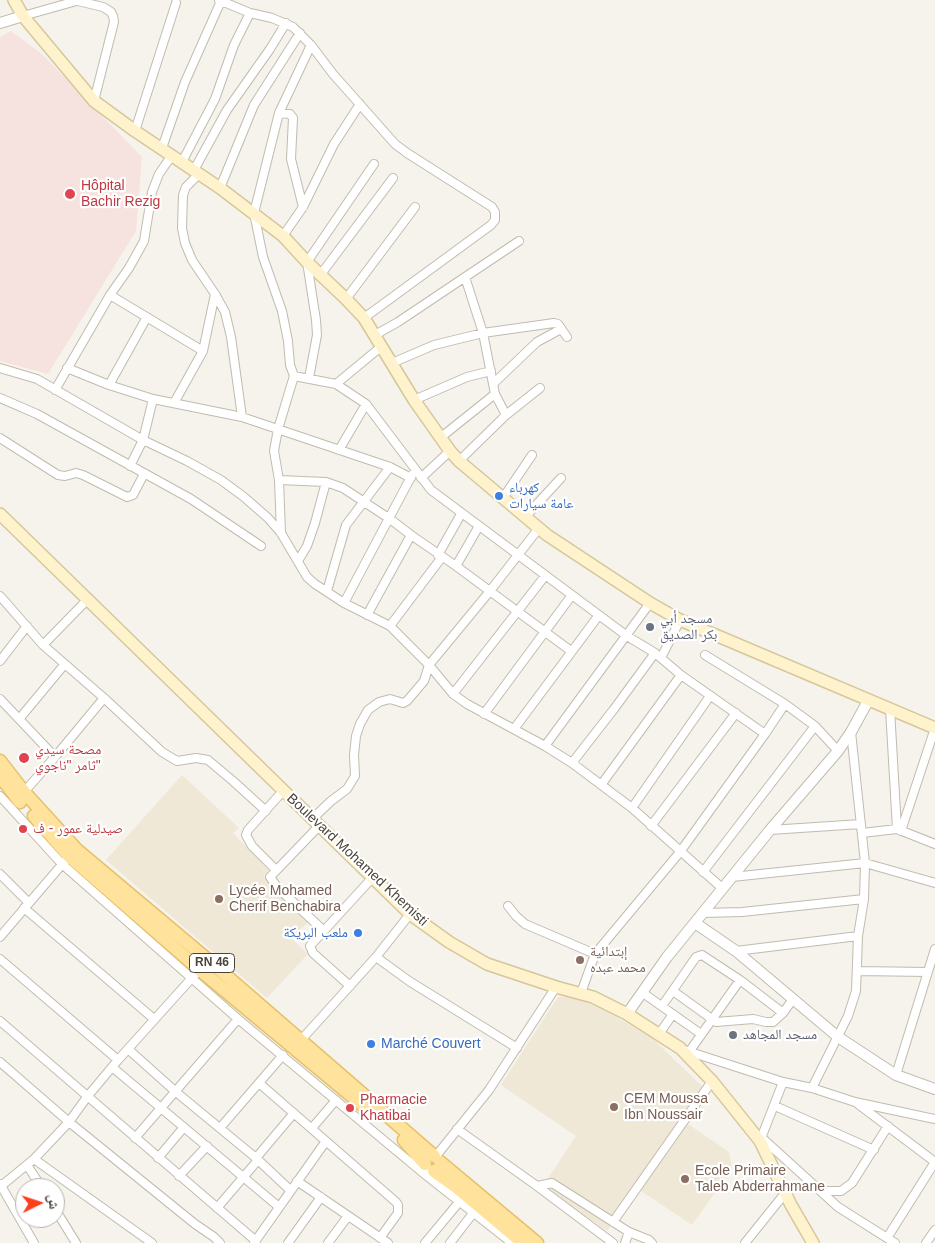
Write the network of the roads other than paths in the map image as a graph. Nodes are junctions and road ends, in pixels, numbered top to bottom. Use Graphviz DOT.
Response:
graph roads {
  1 [pos="79,0"];
  2 [pos="220,0"];
  3 [pos="17,1"];
  4 [pos="176,3"];
  5 [pos="250,13"];
  6 [pos="23,16"];
  7 [pos="0,23"];
  8 [pos="286,23"];
  9 [pos="300,33"];
  10 [pos="311,44"];
  11 [pos="94,101"];
  12 [pos="360,104"];
  13 [pos="278,113"];
  14 [pos="135,131"];
  15 [pos="162,148"];
  16 [pos="172,155"];
  17 [pos="182,162"];
  18 [pos="374,164"];
  19 [pos="196,172"];
  20 [pos="393,178"];
  21 [pos="220,188"];
  22 [pos="303,207"];
  23 [pos="415,207"];
  24 [pos="254,213"];
  25 [pos="283,236"];
  26 [pos="519,241"];
  27 [pos="307,262"];
  28 [pos="321,274"];
  29 [pos="465,277"];
  30 [pos="215,294"];
  31 [pos="110,295"];
  32 [pos="346,299"];
  33 [pos="148,317"];
  34 [pos="364,318"];
  35 [pos="562,329"];
  36 [pos="483,333"];
  37 [pos="375,335"];
  38 [pos="567,337"];
  39 [pos="382,346"];
  40 [pos="202,351"];
  41 [pos="392,363"];
  42 [pos="0,368"];
  43 [pos="67,368"];
  44 [pos="490,371"];
  45 [pos="294,376"];
  46 [pos="309,378"];
  47 [pos="494,383"];
  48 [pos="336,384"];
  49 [pos="109,385"];
  50 [pos="540,388"];
  51 [pos="55,390"];
  52 [pos="495,394"];
  53 [pos="0,398"];
  54 [pos="153,399"];
  55 [pos="414,400"];
  56 [pos="174,403"];
  57 [pos="366,404"];
  58 [pos="506,415"];
  59 [pos="242,417"];
  60 [pos="278,429"];
  61 [pos="0,438"];
  62 [pos="440,438"];
  63 [pos="142,440"];
  64 [pos="339,450"];
  65 [pos="450,451"];
  66 [pos="532,455"];
  67 [pos="459,461"];
  68 [pos="130,466"];
  69 [pos="390,467"];
  70 [pos="415,469"];
  71 [pos="144,474"];
  72 [pos="410,478"];
  73 [pos="421,478"];
  74 [pos="561,478"];
  75 [pos="279,480"];
  76 [pos="326,482"];
  77 [pos="503,498"];
  78 [pos="363,502"];
  79 [pos="0,514"];
  80 [pos="461,514"];
  81 [pos="526,516"];
  82 [pos="390,519"];
  83 [pos="479,526"];
  84 [pos="539,528"];
  85 [pos="281,534"];
  86 [pos="411,535"];
  87 [pos="261,546"];
  88 [pos="518,555"];
  89 [pos="440,556"];
  90 [pos="298,561"];
  91 [pos="456,566"];
  92 [pos="545,576"];
  93 [pos="327,591"];
  94 [pos="490,591"];
  95 [pos="572,595"];
  96 [pos="0,596"];
  97 [pos="87,600"];
  98 [pos="344,603"];
  99 [pos="650,603"];
  100 [pos="518,612"];
  101 [pos="367,615"];
  102 [pos="599,615"];
  103 [pos="680,620"];
  104 [pos="28,626"];
  105 [pos="390,626"];
  106 [pos="545,631"];
  107 [pos="627,636"];
  108 [pos="43,645"];
  109 [pos="571,651"];
  110 [pos="705,655"];
  111 [pos="658,656"];
  112 [pos="0,661"];
  113 [pos="64,665"];
  114 [pos="429,665"];
  115 [pos="681,675"];
  116 [pos="453,694"];
  117 [pos="710,696"];
  118 [pos="104,698"];
  119 [pos="0,699"];
  120 [pos="868,701"];
  121 [pos="785,704"];
  122 [pos="890,709"];
  123 [pos="736,713"];
  124 [pos="484,714"];
  125 [pos="20,718"];
  126 [pos="815,726"];
  127 [pos="935,728"];
  128 [pos="514,729"];
  129 [pos="851,732"];
  130 [pos="765,734"];
  131 [pos="545,746"];
  132 [pos="838,751"];
  133 [pos="55,757"];
  134 [pos="0,761"];
  135 [pos="572,763"];
  136 [pos="0,776"];
  137 [pos="602,785"];
  138 [pos="284,791"];
  139 [pos="24,792"];
  140 [pos="0,796"];
  141 [pos="632,808"];
  142 [pos="266,811"];
  143 [pos="316,822"];
  144 [pos="861,824"];
  145 [pos="652,826"];
  146 [pos="770,830"];
  147 [pos="899,830"];
  148 [pos="862,833"];
  149 [pos="935,833"];
  150 [pos="933,843"];
  151 [pos="680,852"];
  152 [pos="65,860"];
  153 [pos="865,863"];
  154 [pos="276,870"];
  155 [pos="703,872"];
  156 [pos="0,874"];
  157 [pos="372,877"];
  158 [pos="732,877"];
  159 [pos="935,883"];
  160 [pos="722,888"];
  161 [pos="864,899"];
  162 [pos="27,906"];
  163 [pos="508,906"];
  164 [pos="702,913"];
  165 [pos="410,914"];
  166 [pos="695,923"];
  167 [pos="323,930"];
  168 [pos="858,936"];
  169 [pos="0,937"];
  170 [pos="935,949"];
  171 [pos="736,951"];
  172 [pos="595,954"];
  173 [pos="376,957"];
  174 [pos="0,959"];
  175 [pos="200,968"];
  176 [pos="858,971"];
  177 [pos="928,972"];
  178 [pos="740,980"];
  179 [pos="350,986"];
  180 [pos="556,987"];
  181 [pos="672,991"];
  182 [pos="581,993"];
  183 [pos="643,993"];
  184 [pos="793,999"];
  185 [pos="662,1006"];
  186 [pos="627,1014"];
  187 [pos="673,1014"];
  188 [pos="783,1014"];
  189 [pos="238,1018"];
  190 [pos="154,1019"];
  191 [pos="711,1019"];
  192 [pos="0,1021"];
  193 [pos="659,1034"];
  194 [pos="701,1034"];
  195 [pos="838,1036"];
  196 [pos="301,1040"];
  197 [pos="517,1048"];
  198 [pos="128,1049"];
  199 [pos="684,1050"];
  200 [pos="283,1055"];
  201 [pos="0,1062"];
  202 [pos="115,1064"];
  203 [pos="896,1075"];
  204 [pos="712,1081"];
  205 [pos="783,1082"];
  206 [pos="259,1083"];
  207 [pos="812,1088"];
  208 [pos="935,1089"];
  209 [pos="176,1092"];
  210 [pos="87,1097"];
  211 [pos="336,1100"];
  212 [pos="855,1102"];
  213 [pos="775,1106"];
  214 [pos="161,1108"];
  215 [pos="294,1113"];
  216 [pos="935,1119"];
  217 [pos="69,1122"];
  218 [pos="888,1126"];
  219 [pos="184,1127"];
  220 [pos="220,1128"];
  221 [pos="312,1128"];
  222 [pos="457,1129"];
  223 [pos="135,1138"];
  224 [pos="760,1139"];
  225 [pos="326,1141"];
  226 [pos="207,1146"];
  227 [pos="874,1150"];
  228 [pos="158,1158"];
  229 [pos="34,1159"];
  230 [pos="257,1159"];
  231 [pos="935,1162"];
  232 [pos="431,1164"];
  233 [pos="27,1165"];
  234 [pos="179,1176"];
  235 [pos="244,1176"];
  236 [pos="35,1178"];
  237 [pos="298,1181"];
  238 [pos="0,1186"];
  239 [pos="537,1186"];
  240 [pos="290,1190"];
  241 [pos="821,1191"];
  242 [pos="786,1192"];
  243 [pos="321,1198"];
  244 [pos="460,1200"];
  245 [pos="279,1207"];
  246 [pos="217,1208"];
  247 [pos="474,1212"];
  248 [pos="348,1216"];
  249 [pos="613,1222"];
  250 [pos="65,1228"];
  251 [pos="935,1230"];
  252 [pos="630,1232"];
  253 [pos="502,1235"];
  254 [pos="380,1238"];
  255 [pos="887,1238"];
  256 [pos="73,1242"];
  257 [pos="255,1242"];
  258 [pos="34,1243"];
  259 [pos="152,1243"];
  260 [pos="220,1243"];
  261 [pos="288,1243"];
  262 [pos="328,1243"];
  263 [pos="388,1243"];
  264 [pos="425,1243"];
  265 [pos="450,1243"];
  266 [pos="496,1243"];
  267 [pos="512,1243"];
  268 [pos="523,1243"];
  269 [pos="537,1243"];
  270 [pos="613,1243"];
  271 [pos="625,1243"];
  272 [pos="652,1243"];
  273 [pos="745,1243"];
  274 [pos="813,1243"];
  275 [pos="895,1243"];
  276 [pos="926,1243"];
  1 -- 6 [label="street"];
  1 -- 11 [label="street"];
  2 -- 5 [label="street"];
  2 -- 15 [label="street"];
  3 -- 6 [label="main road"];
  4 -- 14 [label="street"];
  5 -- 8 [label="street"];
  5 -- 17 [label="street"];
  6 -- 7 [label="street"];
  6 -- 11 [label="main road"];
  8 -- 9 [label="street"];
  8 -- 19 [label="street"];
  9 -- 10 [label="street"];
  9 -- 21 [label="street"];
  10 -- 12 [label="street"];
  10 -- 13 [label="street"];
  11 -- 14 [label="main road"];
  12 -- 22 [label="street"];
  12 -- 34 [label="street"];
  13 -- 22 [label="street"];
  13 -- 24 [label="street"];
  14 -- 15 [label="main road"];
  15 -- 16 [label="main road"];
  16 -- 17 [label="main road"];
  16 -- 31 [label="street"];
  17 -- 19 [label="main road"];
  18 -- 27 [label="street"];
  19 -- 21 [label="main road"];
  19 -- 30 [label="street"];
  20 -- 28 [label="street"];
  21 -- 24 [label="main road"];
  22 -- 25 [label="street"];
  23 -- 32 [label="street"];
  24 -- 25 [label="main road"];
  24 -- 45 [label="street"];
  25 -- 27 [label="main road"];
  26 -- 29 [label="street"];
  27 -- 28 [label="main road"];
  27 -- 46 [label="street"];
  28 -- 32 [label="main road"];
  29 -- 36 [label="street"];
  29 -- 37 [label="street"];
  30 -- 40 [label="street"];
  30 -- 59 [label="street"];
  31 -- 33 [label="street"];
  31 -- 43 [label="street"];
  32 -- 34 [label="main road"];
  33 -- 40 [label="street"];
  33 -- 49 [label="street"];
  34 -- 37 [label="main road"];
  35 -- 36 [label="street"];
  35 -- 38 [label="street"];
  35 -- 47 [label="street"];
  36 -- 41 [label="street"];
  36 -- 44 [label="street"];
  37 -- 39 [label="main road"];
  39 -- 41 [label="main road"];
  39 -- 48 [label="street"];
  40 -- 56 [label="street"];
  41 -- 55 [label="main road"];
  42 -- 51 [label="street"];
  43 -- 49 [label="street"];
  43 -- 51 [label="street"];
  44 -- 47 [label="street"];
  44 -- 55 [label="street"];
  45 -- 46 [label="street"];
  45 -- 60 [label="street"];
  46 -- 48 [label="street"];
  47 -- 52 [label="street"];
  48 -- 57 [label="street"];
  49 -- 54 [label="street"];
  50 -- 58 [label="street"];
  51 -- 63 [label="street"];
  52 -- 58 [label="street"];
  52 -- 62 [label="street"];
  53 -- 68 [label="street"];
  54 -- 56 [label="street"];
  54 -- 63 [label="street"];
  55 -- 62 [label="main road"];
  56 -- 59 [label="street"];
  57 -- 64 [label="street"];
  57 -- 70 [label="street"];
  58 -- 67 [label="street"];
  59 -- 60 [label="street"];
  60 -- 64 [label="street"];
  60 -- 75 [label="street"];
  61 -- 71 [label="street"];
  62 -- 65 [label="main road"];
  63 -- 68 [label="street"];
  63 -- 85 [label="street"];
  64 -- 69 [label="street"];
  65 -- 67 [label="main road"];
  65 -- 73 [label="street"];
  66 -- 77 [label="street"];
  67 -- 77 [label="main road"];
  68 -- 71 [label="street"];
  69 -- 72 [label="street"];
  69 -- 78 [label="street"];
  70 -- 72 [label="street"];
  70 -- 73 [label="street"];
  71 -- 87 [label="street"];
  72 -- 82 [label="street"];
  73 -- 80 [label="street"];
  74 -- 81 [label="street"];
  75 -- 76 [label="street"];
  75 -- 85 [label="street"];
  76 -- 78 [label="street"];
  76 -- 90 [label="street"];
  77 -- 81 [label="main road"];
  78 -- 82 [label="street"];
  78 -- 93 [label="street"];
  79 -- 97 [label="main road, Boulevard Mohamed Khemisti"];
  80 -- 83 [label="street"];
  80 -- 89 [label="street"];
  81 -- 84 [label="main road"];
  82 -- 86 [label="street"];
  82 -- 98 [label="street"];
  83 -- 88 [label="street"];
  83 -- 91 [label="street"];
  84 -- 88 [label="street"];
  84 -- 99 [label="main road"];
  85 -- 90 [label="street"];
  86 -- 89 [label="street"];
  86 -- 101 [label="street"];
  88 -- 92 [label="street"];
  88 -- 94 [label="street"];
  89 -- 91 [label="street"];
  89 -- 105 [label="street"];
  90 -- 93 [label="street"];
  91 -- 94 [label="street"];
  92 -- 95 [label="street"];
  92 -- 100 [label="street"];
  93 -- 98 [label="street"];
  94 -- 100 [label="street"];
  94 -- 114 [label="street"];
  95 -- 102 [label="street"];
  95 -- 106 [label="street"];
  96 -- 104 [label="street"];
  97 -- 108 [label="street"];
  97 -- 138 [label="main road, Boulevard Mohamed Khemisti"];
  98 -- 101 [label="street"];
  99 -- 103 [label="main road"];
  99 -- 107 [label="street"];
  100 -- 106 [label="street"];
  100 -- 116 [label="street"];
  101 -- 105 [label="street"];
  102 -- 107 [label="street"];
  102 -- 109 [label="street"];
  103 -- 111 [label="street"];
  103 -- 120 [label="main road"];
  104 -- 108 [label="street"];
  104 -- 112 [label="street"];
  105 -- 114 [label="street"];
  106 -- 109 [label="street"];
  106 -- 124 [label="street"];
  107 -- 111 [label="street"];
  107 -- 131 [label="street"];
  108 -- 113 [label="street"];
  109 -- 128 [label="street"];
  110 -- 121 [label="street"];
  111 -- 115 [label="street"];
  111 -- 135 [label="street"];
  113 -- 118 [label="street"];
  113 -- 125 [label="street"];
  114 -- 116 [label="street"];
  114 -- 143 [label="street"];
  115 -- 117 [label="street"];
  115 -- 137 [label="street"];
  116 -- 124 [label="street"];
  117 -- 123 [label="street"];
  117 -- 141 [label="street"];
  118 -- 133 [label="street"];
  118 -- 142 [label="street"];
  119 -- 125 [label="street"];
  120 -- 122 [label="main road"];
  120 -- 129 [label="street"];
  121 -- 126 [label="street"];
  121 -- 130 [label="street"];
  122 -- 127 [label="main road"];
  122 -- 147 [label="street"];
  123 -- 130 [label="street"];
  123 -- 145 [label="street"];
  124 -- 128 [label="street"];
  125 -- 133 [label="street"];
  126 -- 132 [label="street"];
  126 -- 155 [label="street"];
  127 -- 147 [label="street"];
  128 -- 131 [label="street"];
  129 -- 132 [label="street"];
  129 -- 144 [label="street"];
  130 -- 151 [label="street"];
  131 -- 135 [label="street"];
  132 -- 146 [label="street"];
  133 -- 139 [label="street"];
  134 -- 139 [label="main road, RN 46"];
  135 -- 137 [label="street"];
  136 -- 152 [label="main road, RN 46"];
  137 -- 141 [label="street"];
  138 -- 142 [label="street"];
  138 -- 143 [label="main road, Boulevard Mohamed Khemisti"];
  139 -- 175 [label="main road, RN 46"];
  140 -- 152 [label="street"];
  141 -- 145 [label="street"];
  142 -- 154 [label="street"];
  143 -- 154 [label="street"];
  143 -- 157 [label="main road, Boulevard Mohamed Khemisti"];
  144 -- 146 [label="street"];
  144 -- 148 [label="street"];
  145 -- 151 [label="street"];
  146 -- 158 [label="street"];
  147 -- 148 [label="street"];
  147 -- 150 [label="street"];
  148 -- 153 [label="street"];
  149 -- 150 [label="street"];
  151 -- 155 [label="street"];
  151 -- 172 [label="street"];
  152 -- 162 [label="street"];
  152 -- 175 [label="main road, RN 46"];
  153 -- 158 [label="street"];
  153 -- 159 [label="street"];
  153 -- 161 [label="street"];
  154 -- 167 [label="street"];
  155 -- 160 [label="street"];
  156 -- 162 [label="street"];
  157 -- 165 [label="main road, Boulevard Mohamed Khemisti"];
  157 -- 167 [label="street"];
  158 -- 160 [label="street"];
  160 -- 164 [label="street"];
  161 -- 164 [label="street"];
  161 -- 168 [label="street"];
  162 -- 169 [label="street"];
  162 -- 190 [label="street"];
  163 -- 172 [label="street"];
  164 -- 166 [label="street"];
  165 -- 173 [label="street"];
  165 -- 180 [label="main road, Boulevard Mohamed Khemisti"];
  166 -- 171 [label="street"];
  166 -- 183 [label="street"];
  167 -- 179 [label="street"];
  168 -- 171 [label="street"];
  168 -- 176 [label="street"];
  170 -- 177 [label="street"];
  171 -- 184 [label="street"];
  172 -- 182 [label="street"];
  173 -- 179 [label="street"];
  173 -- 197 [label="street"];
  174 -- 202 [label="street"];
  175 -- 189 [label="street"];
  175 -- 190 [label="street"];
  175 -- 196 [label="main road, RN 46"];
  175 -- 232 [label="main road, RN 46"];
  176 -- 177 [label="street"];
  176 -- 195 [label="street"];
  177 -- 203 [label="street"];
  178 -- 181 [label="street"];
  178 -- 188 [label="street"];
  178 -- 191 [label="street"];
  179 -- 196 [label="street"];
  180 -- 182 [label="main road, Boulevard Mohamed Khemisti"];
  180 -- 197 [label="street"];
  181 -- 185 [label="street"];
  181 -- 191 [label="street"];
  182 -- 186 [label="main road, Boulevard Mohamed Khemisti"];
  183 -- 185 [label="street"];
  183 -- 186 [label="street"];
  184 -- 188 [label="street"];
  184 -- 195 [label="street"];
  185 -- 187 [label="street"];
  186 -- 193 [label="main road, Boulevard Mohamed Khemisti"];
  187 -- 193 [label="street"];
  187 -- 194 [label="street"];
  188 -- 191 [label="street"];
  189 -- 200 [label="street"];
  189 -- 209 [label="street"];
  190 -- 198 [label="street"];
  191 -- 194 [label="street"];
  192 -- 210 [label="street"];
  193 -- 199 [label="main road, Boulevard Mohamed Khemisti"];
  194 -- 199 [label="street"];
  195 -- 203 [label="street"];
  195 -- 207 [label="street"];
  196 -- 232 [label="main road, RN 46"];
  197 -- 222 [label="street"];
  198 -- 202 [label="street"];
  198 -- 209 [label="street"];
  199 -- 204 [label="main road, Boulevard Mohamed Khemisti"];
  199 -- 205 [label="street"];
  200 -- 206 [label="street"];
  200 -- 211 [label="street"];
  201 -- 217 [label="street"];
  202 -- 210 [label="street"];
  202 -- 214 [label="street"];
  203 -- 208 [label="street"];
  204 -- 224 [label="main road, Boulevard Mohamed Khemisti"];
  204 -- 249 [label="street"];
  205 -- 207 [label="street"];
  205 -- 213 [label="street"];
  206 -- 215 [label="street"];
  206 -- 220 [label="street"];
  207 -- 212 [label="street"];
  209 -- 214 [label="street"];
  209 -- 220 [label="street"];
  210 -- 217 [label="street"];
  210 -- 223 [label="street"];
  211 -- 221 [label="street"];
  211 -- 232 [label="street"];
  212 -- 216 [label="street"];
  212 -- 218 [label="street"];
  213 -- 224 [label="street"];
  213 -- 227 [label="street"];
  214 -- 219 [label="street"];
  214 -- 223 [label="street"];
  215 -- 221 [label="street"];
  215 -- 230 [label="street"];
  217 -- 229 [label="street"];
  217 -- 260 [label="street"];
  218 -- 227 [label="street"];
  218 -- 231 [label="street"];
  219 -- 226 [label="street"];
  219 -- 228 [label="street"];
  220 -- 230 [label="street"];
  221 -- 225 [label="street"];
  222 -- 232 [label="street"];
  222 -- 239 [label="street"];
  223 -- 228 [label="street"];
  224 -- 241 [label="street"];
  224 -- 242 [label="main road, Boulevard Mohamed Khemisti"];
  225 -- 237 [label="street"];
  225 -- 254 [label="street"];
  226 -- 234 [label="street"];
  226 -- 235 [label="street"];
  227 -- 241 [label="street"];
  228 -- 234 [label="street"];
  229 -- 233 [label="street"];
  229 -- 259 [label="street"];
  230 -- 235 [label="street"];
  230 -- 240 [label="street"];
  231 -- 255 [label="street"];
  232 -- 244 [label="street"];
  232 -- 268 [label="main road, RN 46"];
  232 -- 269 [label="main road, RN 46"];
  233 -- 236 [label="street"];
  233 -- 238 [label="street"];
  234 -- 246 [label="street"];
  235 -- 245 [label="street"];
  235 -- 246 [label="street"];
  237 -- 240 [label="street"];
  237 -- 243 [label="street"];
  238 -- 258 [label="street"];
  239 -- 249 [label="street"];
  239 -- 270 [label="street"];
  240 -- 245 [label="street"];
  241 -- 255 [label="street"];
  242 -- 273 [label="street"];
  242 -- 274 [label="main road, Boulevard Mohamed Khemisti"];
  243 -- 248 [label="street"];
  243 -- 261 [label="street"];
  244 -- 247 [label="street"];
  244 -- 264 [label="street"];
  245 -- 257 [label="street"];
  246 -- 257 [label="street"];
  247 -- 253 [label="street"];
  247 -- 265 [label="street"];
  248 -- 254 [label="street"];
  248 -- 262 [label="street"];
  249 -- 252 [label="street"];
  250 -- 256 [label="street"];
  251 -- 276 [label="street"];
  252 -- 271 [label="street"];
  252 -- 272 [label="street"];
  253 -- 266 [label="street"];
  253 -- 267 [label="street"];
  254 -- 263 [label="street"];
  255 -- 275 [label="street"];
}
